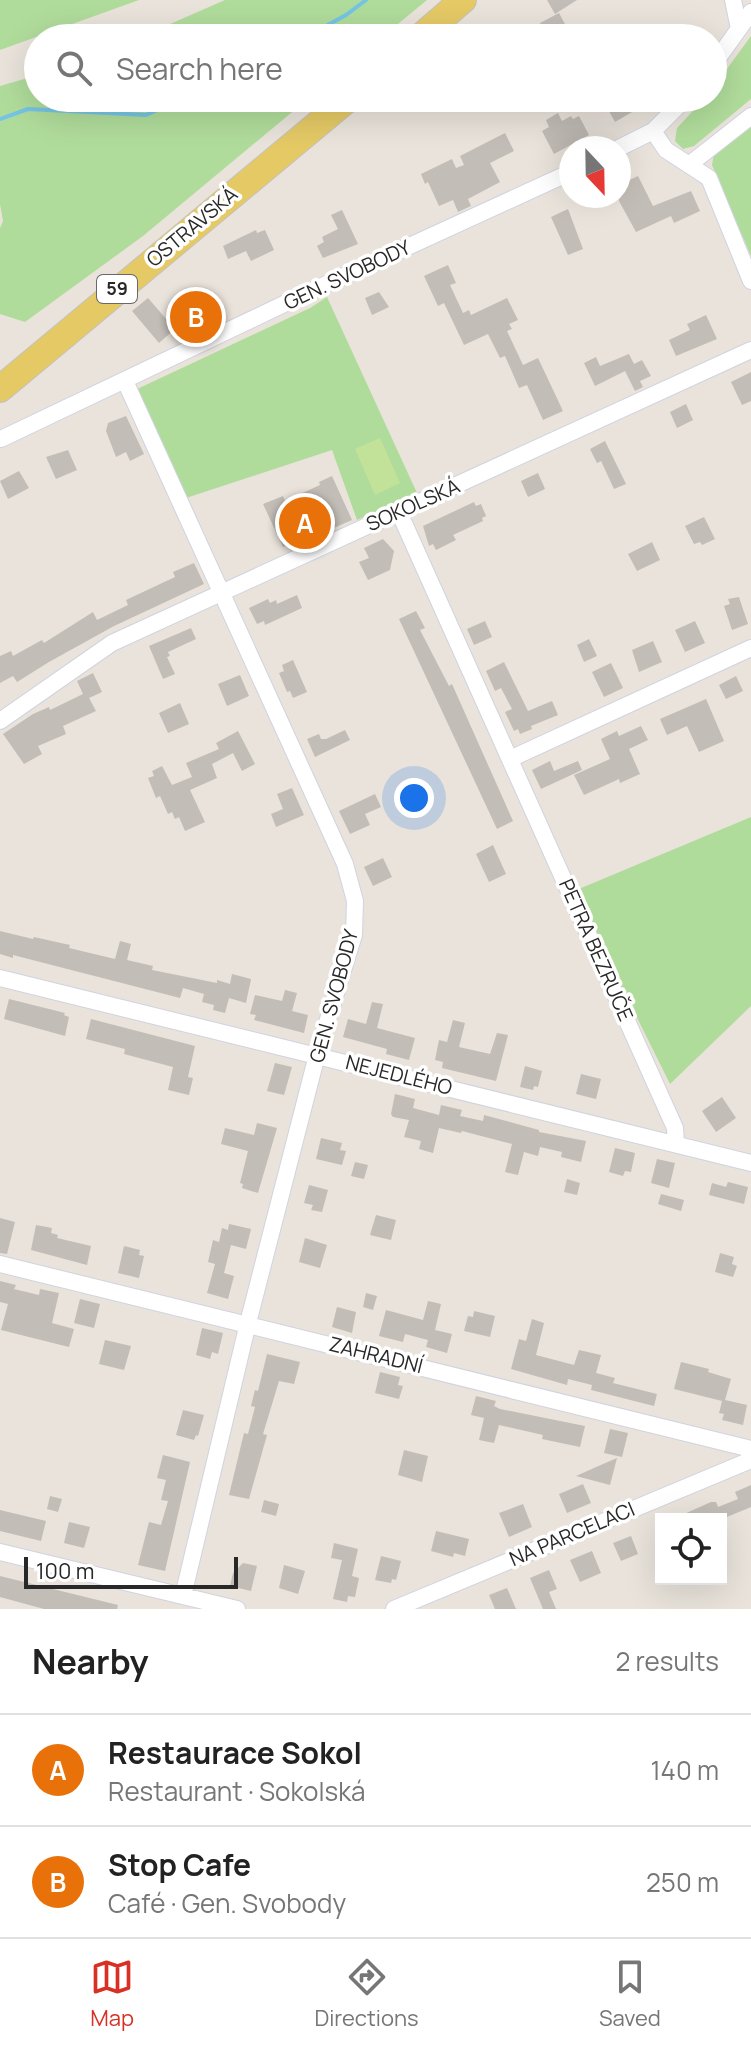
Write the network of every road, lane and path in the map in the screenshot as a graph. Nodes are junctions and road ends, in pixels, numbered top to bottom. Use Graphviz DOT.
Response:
graph roads {
  1 [pos="463,0"];
  2 [pos="733,0"];
  3 [pos="751,12"];
  4 [pos="435,24"];
  5 [pos="739,29"];
  6 [pos="727,46"];
  7 [pos="332,112"];
  8 [pos="672,112"];
  9 [pos="751,116"];
  10 [pos="653,131"];
  11 [pos="631,142"];
  12 [pos="690,164"];
  13 [pos="559,178"];
  14 [pos="751,281"];
  15 [pos="751,350"];
  16 [pos="125,381"];
  17 [pos="0,389"];
  18 [pos="1,439"];
  19 [pos="399,512"];
  20 [pos="221,593"];
  21 [pos="751,648"];
  22 [pos="0,721"];
  23 [pos="510,759"];
  24 [pos="0,978"];
  25 [pos="317,1055"];
  26 [pos="676,1144"];
  27 [pos="751,1163"];
  28 [pos="0,1264"];
  29 [pos="248,1323"];
  30 [pos="751,1449"];
  31 [pos="751,1460"];
  32 [pos="0,1552"];
  33 [pos="183,1596"];
  34 [pos="237,1609"];
  35 [pos="394,1609"];
  1 -- 4 [label="main road"];
  2 -- 5 [label="street"];
  3 -- 5 [label="street"];
  5 -- 6 [label="street"];
  7 -- 17 [label="main road, OSTRAVSKÁ / 59"];
  8 -- 10 [label="street"];
  9 -- 12 [label="street"];
  10 -- 11 [label="street"];
  10 -- 12 [label="street"];
  12 -- 14 [label="street"];
  13 -- 16 [label="street, GEN. SVOBODY"];
  15 -- 19 [label="street, SOKOLSKÁ"];
  16 -- 18 [label="street, GEN. SVOBODY"];
  16 -- 20 [label="street, GEN. SVOBODY"];
  19 -- 20 [label="street, SOKOLSKÁ"];
  19 -- 23 [label="street, PETRA BEZRUČE"];
  20 -- 22 [label="street, SOKOLSKÁ"];
  20 -- 25 [label="street, GEN. SVOBODY"];
  21 -- 23 [label="street"];
  23 -- 26 [label="street, PETRA BEZRUČE"];
  24 -- 25 [label="street, NEJEDLÉHO"];
  25 -- 26 [label="street, NEJEDLÉHO"];
  25 -- 29 [label="street, GEN. SVOBODY"];
  26 -- 27 [label="street, NEJEDLÉHO"];
  28 -- 29 [label="street, ZAHRADNÍ"];
  29 -- 30 [label="street, ZAHRADNÍ"];
  29 -- 33 [label="street, GEN. SVOBODY"];
  31 -- 35 [label="street, NA PARCELACI"];
  32 -- 33 [label="street"];
  33 -- 34 [label="street"];
}
